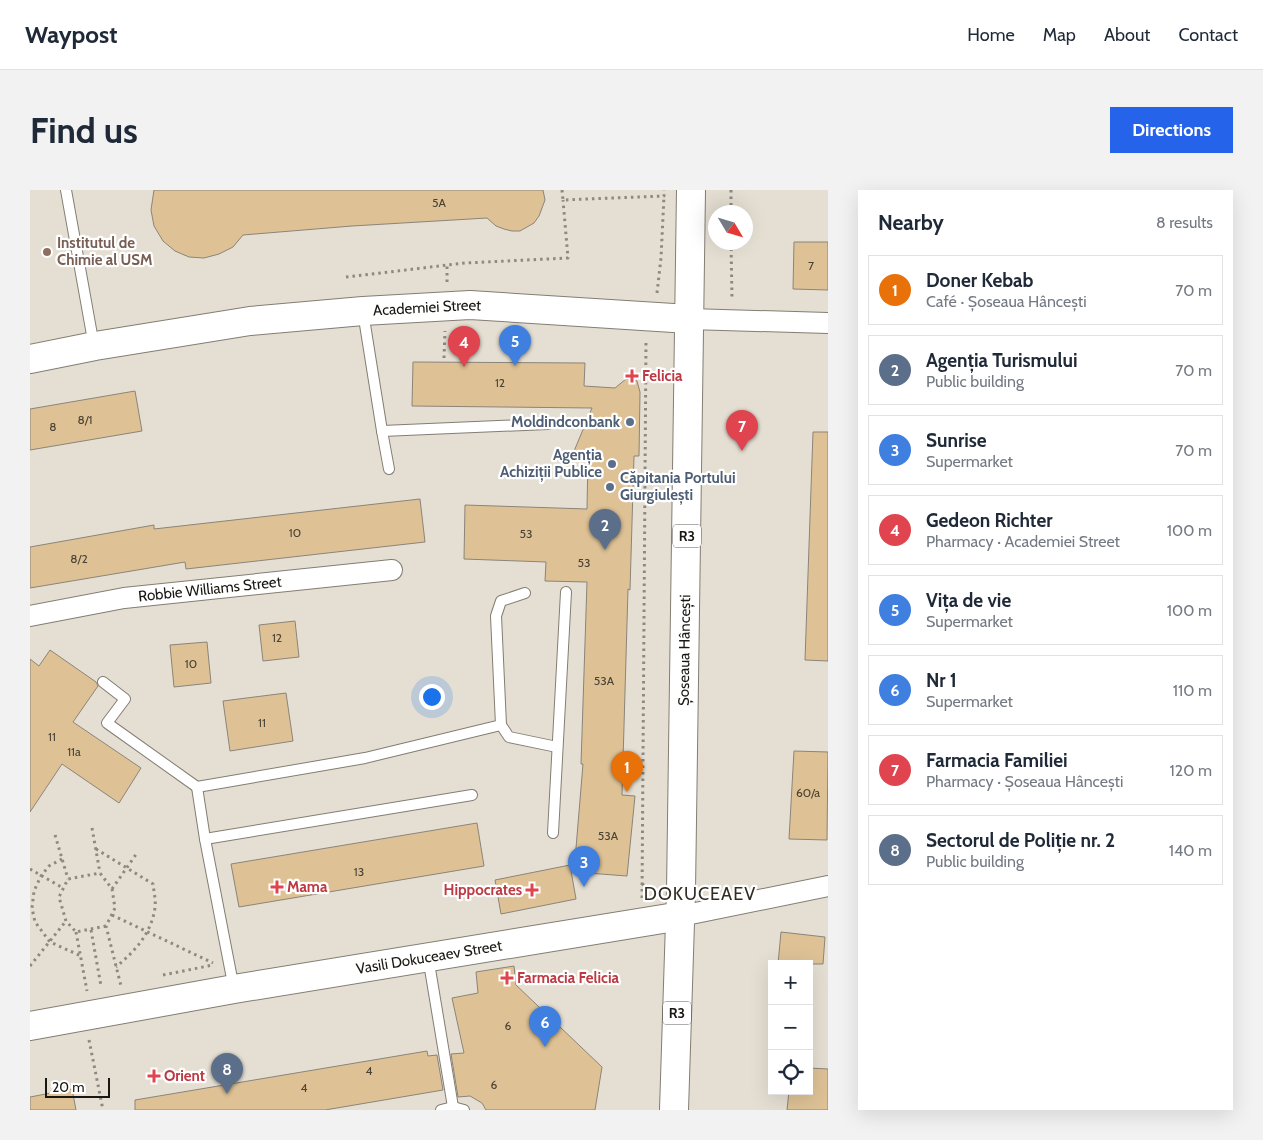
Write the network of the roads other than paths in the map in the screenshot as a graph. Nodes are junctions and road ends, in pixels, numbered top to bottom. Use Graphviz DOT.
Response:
graph roads {
  1 [pos="66,190"];
  2 [pos="691,190"];
  3 [pos="363,311"];
  4 [pos="689,319"];
  5 [pos="828,324"];
  6 [pos="95,346"];
  7 [pos="30,359"];
  8 [pos="548,424"];
  9 [pos="382,432"];
  10 [pos="389,469"];
  11 [pos="392,570"];
  12 [pos="566,592"];
  13 [pos="525,593"];
  14 [pos="30,616"];
  15 [pos="103,682"];
  16 [pos="501,725"];
  17 [pos="557,747"];
  18 [pos="197,787"];
  19 [pos="472,794"];
  20 [pos="553,833"];
  21 [pos="205,839"];
  22 [pos="828,886"];
  23 [pos="680,916"];
  24 [pos="428,956"];
  25 [pos="234,989"];
  26 [pos="30,1026"];
  27 [pos="453,1107"];
  28 [pos="441,1110"];
  29 [pos="464,1110"];
  30 [pos="674,1110"];
  1 -- 6 [label="lane"];
  2 -- 4 [label="main road, Șoseaua Hâncești / R3"];
  3 -- 4 [label="main road, Academiei Street"];
  3 -- 6 [label="main road, Academiei Street"];
  3 -- 9 [label="lane"];
  4 -- 5 [label="street, Academiei Street"];
  4 -- 23 [label="main road, Șoseaua Hâncești / R3"];
  6 -- 7 [label="main road, Academiei Street"];
  8 -- 9 [label="lane"];
  9 -- 10 [label="lane"];
  11 -- 14 [label="street, Robbie Williams Street"];
  12 -- 17 [label="lane"];
  13 -- 16 [label="lane"];
  15 -- 18 [label="lane"];
  16 -- 17 [label="lane"];
  16 -- 18 [label="lane"];
  17 -- 20 [label="lane"];
  18 -- 21 [label="lane"];
  19 -- 21 [label="lane"];
  21 -- 25 [label="lane"];
  22 -- 23 [label="street, Vasili Dokuceaev Street"];
  23 -- 24 [label="main road, Vasili Dokuceaev Street"];
  23 -- 30 [label="main road, Șoseaua Hâncești / R3"];
  24 -- 25 [label="main road, Vasili Dokuceaev Street"];
  24 -- 27 [label="lane"];
  25 -- 26 [label="main road, Vasili Dokuceaev Street"];
  27 -- 28 [label="lane"];
  27 -- 29 [label="lane"];
}
